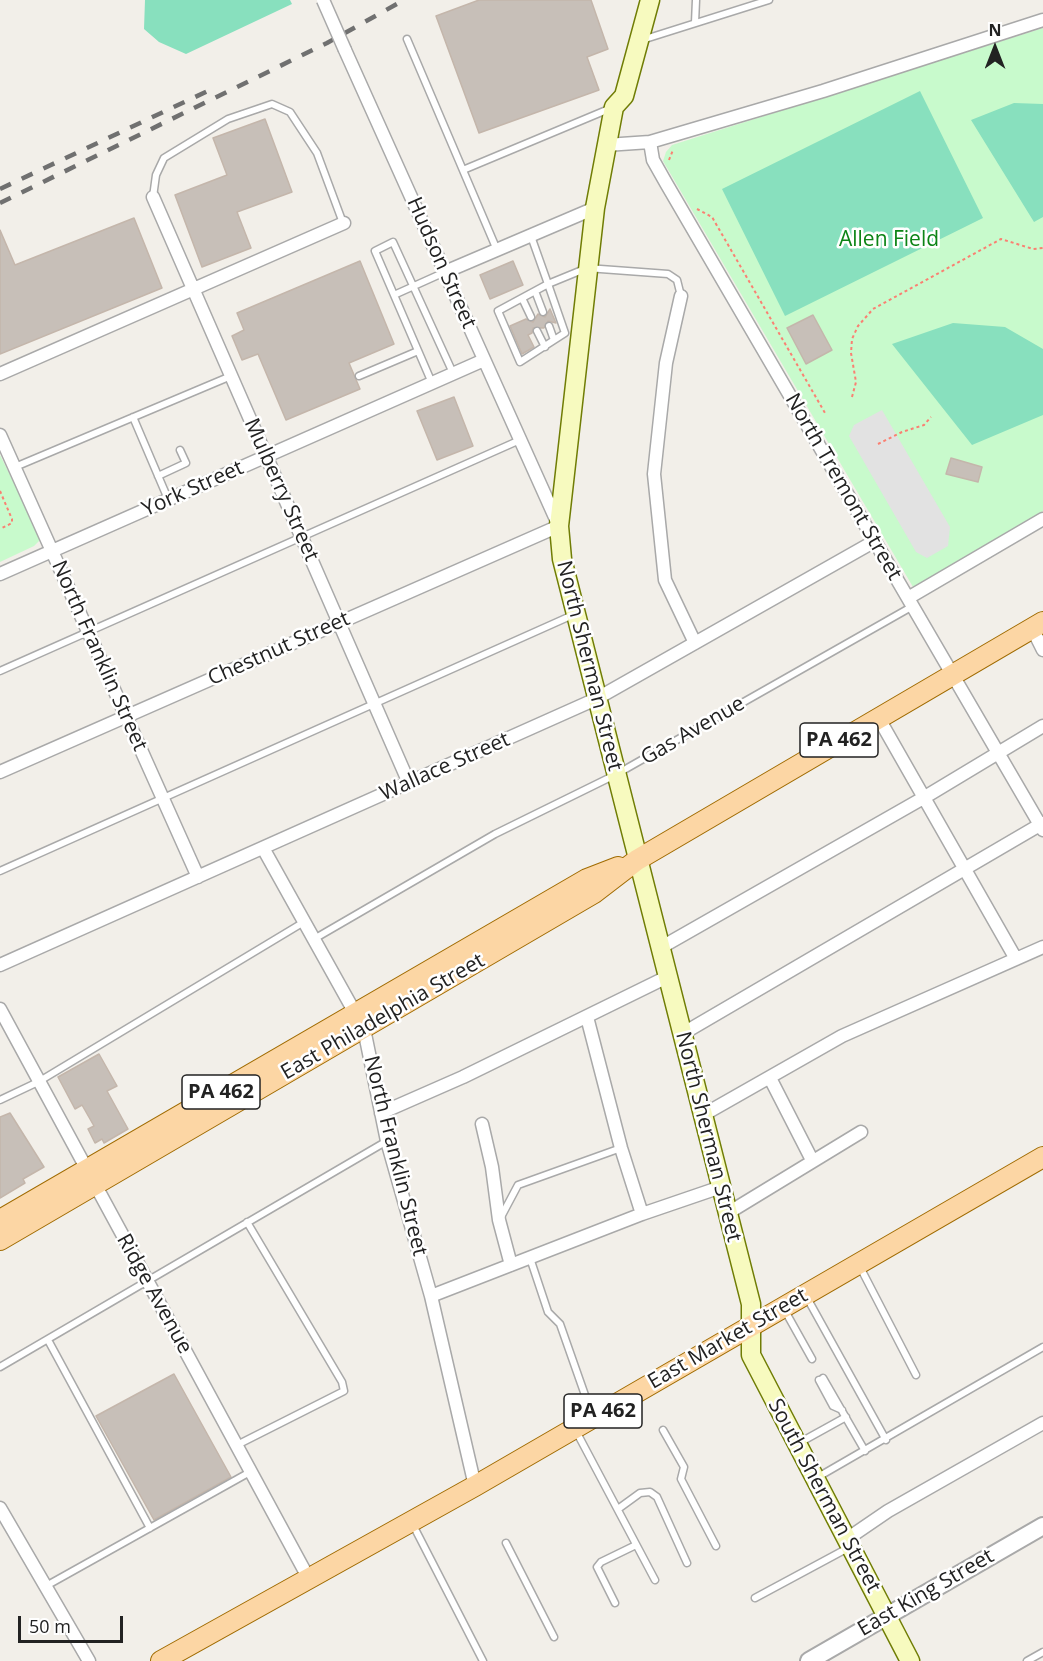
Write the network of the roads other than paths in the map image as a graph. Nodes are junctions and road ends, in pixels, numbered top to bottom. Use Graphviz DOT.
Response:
graph roads {
  1 [pos="323,0"];
  2 [pos="650,0"];
  3 [pos="696,0"];
  4 [pos="769,0"];
  5 [pos="1043,20"];
  6 [pos="695,23"];
  7 [pos="407,39"];
  8 [pos="639,41"];
  9 [pos="614,107"];
  10 [pos="650,142"];
  11 [pos="606,145"];
  12 [pos="463,170"];
  13 [pos="153,197"];
  14 [pos="595,208"];
  15 [pos="344,223"];
  16 [pos="531,236"];
  17 [pos="497,250"];
  18 [pos="587,268"];
  19 [pos="445,272"];
  20 [pos="549,285"];
  21 [pos="413,286"];
  22 [pos="193,289"];
  23 [pos="535,291"];
  24 [pos="394,295"];
  25 [pos="681,296"];
  26 [pos="522,298"];
  27 [pos="543,312"];
  28 [pos="531,317"];
  29 [pos="549,326"];
  30 [pos="573,327"];
  31 [pos="537,331"];
  32 [pos="554,340"];
  33 [pos="545,347"];
  34 [pos="418,351"];
  35 [pos="484,360"];
  36 [pos="453,373"];
  37 [pos="0,374"];
  38 [pos="231,376"];
  39 [pos="359,376"];
  40 [pos="432,383"];
  41 [pos="133,417"];
  42 [pos="0,435"];
  43 [pos="520,440"];
  44 [pos="180,450"];
  45 [pos="266,456"];
  46 [pos="14,467"];
  47 [pos="158,476"];
  48 [pos="168,500"];
  49 [pos="1043,519"];
  50 [pos="559,526"];
  51 [pos="302,537"];
  52 [pos="875,541"];
  53 [pos="52,551"];
  54 [pos="0,574"];
  55 [pos="910,602"];
  56 [pos="575,614"];
  57 [pos="339,623"];
  58 [pos="1037,625"];
  59 [pos="88,632"];
  60 [pos="695,643"];
  61 [pos="1043,650"];
  62 [pos="0,671"];
  63 [pos="952,674"];
  64 [pos="596,699"];
  65 [pos="374,703"];
  66 [pos="126,716"];
  67 [pos="878,717"];
  68 [pos="1043,726"];
  69 [pos="998,753"];
  70 [pos="0,772"];
  71 [pos="615,775"];
  72 [pos="409,783"];
  73 [pos="926,797"];
  74 [pos="162,798"];
  75 [pos="1042,826"];
  76 [pos="263,848"];
  77 [pos="637,860"];
  78 [pos="963,868"];
  79 [pos="0,871"];
  80 [pos="198,877"];
  81 [pos="304,922"];
  82 [pos="314,939"];
  83 [pos="1043,947"];
  84 [pos="660,948"];
  85 [pos="1016,959"];
  86 [pos="0,965"];
  87 [pos="667,976"];
  88 [pos="0,1009"];
  89 [pos="587,1017"];
  90 [pos="360,1021"];
  91 [pos="682,1034"];
  92 [pos="770,1078"];
  93 [pos="38,1082"];
  94 [pos="0,1100"];
  95 [pos="381,1113"];
  96 [pos="703,1115"];
  97 [pos="482,1124"];
  98 [pos="861,1132"];
  99 [pos="387,1141"];
  100 [pos="621,1148"];
  101 [pos="1043,1158"];
  102 [pos="812,1160"];
  103 [pos="90,1178"];
  104 [pos="721,1187"];
  105 [pos="642,1214"];
  106 [pos="728,1214"];
  107 [pos="0,1220"];
  108 [pos="499,1220"];
  109 [pos="247,1222"];
  110 [pos="0,1240"];
  111 [pos="530,1258"];
  112 [pos="859,1264"];
  113 [pos="511,1265"];
  114 [pos="147,1280"];
  115 [pos="806,1294"];
  116 [pos="431,1296"];
  117 [pos="783,1308"];
  118 [pos="751,1326"];
  119 [pos="48,1340"];
  120 [pos="1043,1347"];
  121 [pos="810,1360"];
  122 [pos="0,1367"];
  123 [pos="916,1375"];
  124 [pos="821,1379"];
  125 [pos="844,1414"];
  126 [pos="593,1417"];
  127 [pos="1043,1423"];
  128 [pos="574,1428"];
  129 [pos="663,1430"];
  130 [pos="886,1440"];
  131 [pos="236,1445"];
  132 [pos="796,1445"];
  133 [pos="865,1451"];
  134 [pos="250,1472"];
  135 [pos="815,1479"];
  136 [pos="474,1486"];
  137 [pos="0,1508"];
  138 [pos="618,1509"];
  139 [pos="412,1521"];
  140 [pos="1043,1526"];
  141 [pos="150,1528"];
  142 [pos="506,1543"];
  143 [pos="849,1543"];
  144 [pos="636,1545"];
  145 [pos="716,1546"];
  146 [pos="687,1563"];
  147 [pos="309,1578"];
  148 [pos="655,1580"];
  149 [pos="46,1586"];
  150 [pos="755,1598"];
  151 [pos="615,1603"];
  152 [pos="886,1616"];
  153 [pos="554,1637"];
  154 [pos="1043,1652"];
  155 [pos="89,1661"];
  156 [pos="162,1661"];
  157 [pos="483,1661"];
  158 [pos="809,1661"];
  159 [pos="910,1661"];
  160 [pos="1027,1661"];
  1 -- 19 [label="street, Hudson Street, bridge"];
  2 -- 8 [label="main road, North Sherman Street"];
  3 -- 6 [label="lane"];
  4 -- 6 [label="lane"];
  5 -- 10 [label="street"];
  6 -- 8 [label="lane"];
  7 -- 12 [label="lane"];
  8 -- 9 [label="main road, North Sherman Street"];
  9 -- 11 [label="main road, North Sherman Street"];
  9 -- 12 [label="lane"];
  10 -- 11 [label="street"];
  10 -- 52 [label="street, North Tremont Street"];
  11 -- 14 [label="main road, North Sherman Street"];
  12 -- 17 [label="lane"];
  13 -- 15 [label="lane"];
  13 -- 22 [label="street, Mulberry Street"];
  14 -- 16 [label="street"];
  14 -- 18 [label="main road, North Sherman Street"];
  15 -- 22 [label="street"];
  16 -- 17 [label="street"];
  16 -- 20 [label="lane"];
  17 -- 19 [label="street"];
  18 -- 20 [label="lane"];
  18 -- 25 [label="lane"];
  18 -- 30 [label="main road, North Sherman Street"];
  19 -- 21 [label="lane"];
  19 -- 35 [label="street, Hudson Street"];
  20 -- 23 [label="lane"];
  20 -- 30 [label="lane"];
  21 -- 24 [label="lane"];
  21 -- 24 [label="lane"];
  21 -- 36 [label="lane"];
  22 -- 37 [label="street"];
  22 -- 38 [label="street, Mulberry Street"];
  23 -- 26 [label="lane"];
  23 -- 27 [label="lane"];
  24 -- 34 [label="lane"];
  25 -- 60 [label="street"];
  26 -- 28 [label="lane"];
  26 -- 33 [label="lane"];
  29 -- 32 [label="lane"];
  30 -- 32 [label="lane"];
  30 -- 50 [label="main road, North Sherman Street"];
  31 -- 33 [label="lane"];
  32 -- 33 [label="lane"];
  34 -- 39 [label="lane"];
  34 -- 40 [label="lane"];
  35 -- 36 [label="street, York Street"];
  35 -- 43 [label="street, Hudson Street"];
  36 -- 40 [label="street, York Street"];
  38 -- 41 [label="lane"];
  38 -- 45 [label="street, Mulberry Street"];
  40 -- 45 [label="street, York Street"];
  41 -- 46 [label="lane"];
  41 -- 47 [label="lane"];
  42 -- 46 [label="street, North Franklin Street"];
  43 -- 50 [label="street, Hudson Street"];
  43 -- 51 [label="lane"];
  44 -- 47 [label="lane"];
  45 -- 48 [label="street, York Street"];
  45 -- 51 [label="street, Mulberry Street"];
  46 -- 53 [label="street, North Franklin Street"];
  47 -- 48 [label="lane"];
  48 -- 53 [label="street, York Street"];
  49 -- 55 [label="street, Gas Avenue"];
  50 -- 56 [label="main road, North Sherman Street"];
  50 -- 57 [label="street, Chestnut Street"];
  51 -- 57 [label="street, Mulberry Street"];
  51 -- 59 [label="lane"];
  52 -- 55 [label="street, North Tremont Street"];
  52 -- 60 [label="street, Wallace Street"];
  53 -- 54 [label="street, York Street"];
  53 -- 59 [label="street, North Franklin Street"];
  55 -- 63 [label="street, North Tremont Street"];
  55 -- 71 [label="lane, Gas Avenue"];
  56 -- 64 [label="main road, North Sherman Street"];
  56 -- 65 [label="lane"];
  57 -- 65 [label="street, Mulberry Street"];
  57 -- 66 [label="street, Chestnut Street"];
  58 -- 61 [label="street"];
  58 -- 63 [label="main road, East Philadelphia Street / PA 462"];
  59 -- 62 [label="lane"];
  59 -- 66 [label="street, North Franklin Street"];
  60 -- 64 [label="street, Wallace Street"];
  63 -- 67 [label="main road, East Philadelphia Street / PA 462"];
  63 -- 69 [label="street, North Tremont Street"];
  64 -- 71 [label="main road, North Sherman Street"];
  64 -- 72 [label="street, Wallace Street"];
  65 -- 72 [label="street, Mulberry Street"];
  65 -- 74 [label="lane"];
  66 -- 70 [label="street, Chestnut Street"];
  66 -- 74 [label="street, North Franklin Street"];
  67 -- 73 [label="street"];
  67 -- 77 [label="main road, East Philadelphia Street / PA 462"];
  68 -- 69 [label="street"];
  69 -- 73 [label="street"];
  69 -- 75 [label="street, North Tremont Street"];
  71 -- 77 [label="main road, North Sherman Street"];
  71 -- 82 [label="lane, Gas Avenue"];
  72 -- 76 [label="street, Wallace Street"];
  73 -- 78 [label="street"];
  73 -- 84 [label="street"];
  74 -- 79 [label="lane"];
  74 -- 80 [label="street, North Franklin Street"];
  75 -- 78 [label="street"];
  76 -- 80 [label="street, Wallace Street"];
  76 -- 81 [label="street, North Franklin Street"];
  77 -- 84 [label="main road, North Sherman Street"];
  77 -- 90 [label="main road, East Philadelphia Street / PA 462"];
  78 -- 85 [label="street"];
  78 -- 91 [label="street"];
  80 -- 86 [label="street, Wallace Street"];
  81 -- 82 [label="street, North Franklin Street"];
  81 -- 93 [label="lane"];
  82 -- 90 [label="street, North Franklin Street"];
  83 -- 85 [label="street"];
  84 -- 87 [label="main road, North Sherman Street"];
  85 -- 92 [label="street"];
  87 -- 89 [label="street"];
  87 -- 91 [label="main road, North Sherman Street"];
  88 -- 93 [label="street, Ridge Avenue"];
  89 -- 95 [label="street"];
  89 -- 100 [label="street"];
  90 -- 95 [label="street, North Franklin Street"];
  90 -- 103 [label="main road, East Philadelphia Street / PA 462"];
  91 -- 96 [label="main road, North Sherman Street"];
  92 -- 96 [label="street"];
  92 -- 102 [label="street"];
  93 -- 94 [label="lane"];
  93 -- 103 [label="street, Ridge Avenue"];
  95 -- 99 [label="street, North Franklin Street"];
  96 -- 104 [label="main road, North Sherman Street"];
  97 -- 108 [label="street"];
  98 -- 102 [label="street"];
  99 -- 109 [label="lane"];
  99 -- 116 [label="street, North Franklin Street"];
  100 -- 105 [label="street"];
  100 -- 108 [label="lane"];
  101 -- 112 [label="main road, East Market Street / PA 462"];
  102 -- 106 [label="street"];
  103 -- 107 [label="main road, East Philadelphia Street / PA 462"];
  103 -- 110 [label="main road, East Philadelphia Street / PA 462"];
  103 -- 114 [label="street, Ridge Avenue"];
  104 -- 105 [label="street"];
  104 -- 106 [label="main road, North Sherman Street"];
  105 -- 111 [label="street"];
  106 -- 118 [label="main road, North Sherman Street"];
  108 -- 113 [label="street"];
  109 -- 114 [label="lane"];
  109 -- 131 [label="lane"];
  111 -- 113 [label="street"];
  111 -- 126 [label="lane"];
  112 -- 115 [label="main road, East Market Street / PA 462"];
  112 -- 123 [label="lane"];
  113 -- 116 [label="street"];
  114 -- 119 [label="lane"];
  114 -- 131 [label="street, Ridge Avenue"];
  115 -- 117 [label="main road, East Market Street / PA 462"];
  115 -- 130 [label="lane"];
  116 -- 136 [label="street, North Franklin Street"];
  117 -- 118 [label="main road, East Market Street / PA 462"];
  117 -- 121 [label="lane"];
  118 -- 126 [label="main road, East Market Street / PA 462"];
  118 -- 132 [label="main road, South Sherman Street"];
  119 -- 122 [label="lane"];
  119 -- 141 [label="lane"];
  120 -- 130 [label="lane"];
  124 -- 125 [label="lane"];
  125 -- 132 [label="lane"];
  125 -- 133 [label="lane"];
  126 -- 128 [label="main road, East Market Street / PA 462"];
  127 -- 143 [label="street"];
  128 -- 136 [label="main road, East Market Street / PA 462"];
  128 -- 138 [label="lane"];
  129 -- 145 [label="lane"];
  130 -- 133 [label="lane"];
  131 -- 134 [label="street, Ridge Avenue"];
  132 -- 135 [label="main road, South Sherman Street"];
  133 -- 135 [label="lane"];
  134 -- 141 [label="lane"];
  134 -- 147 [label="street, Ridge Avenue"];
  135 -- 143 [label="main road, South Sherman Street"];
  136 -- 139 [label="main road, East Market Street / PA 462"];
  137 -- 149 [label="street"];
  138 -- 144 [label="lane"];
  138 -- 146 [label="lane"];
  139 -- 147 [label="main road, East Market Street / PA 462"];
  139 -- 157 [label="lane"];
  140 -- 152 [label="street, East King Street"];
  141 -- 149 [label="lane"];
  142 -- 153 [label="lane"];
  143 -- 150 [label="lane"];
  143 -- 152 [label="main road, South Sherman Street"];
  144 -- 148 [label="lane"];
  144 -- 151 [label="lane"];
  147 -- 156 [label="main road, East Market Street / PA 462"];
  149 -- 155 [label="street"];
  152 -- 158 [label="street, East King Street"];
  152 -- 159 [label="main road, South Sherman Street"];
  154 -- 160 [label="lane"];
}
